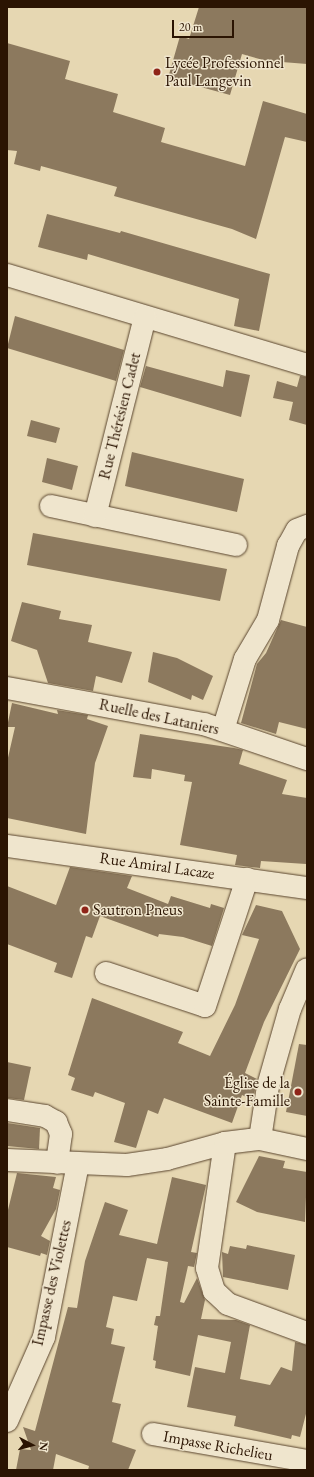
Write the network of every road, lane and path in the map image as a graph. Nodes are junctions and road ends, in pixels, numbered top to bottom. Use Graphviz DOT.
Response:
graph roads {
  1 [pos="7,275"];
  2 [pos="145,317"];
  3 [pos="307,365"];
  4 [pos="51,506"];
  5 [pos="95,516"];
  6 [pos="307,526"];
  7 [pos="236,545"];
  8 [pos="7,688"];
  9 [pos="223,730"];
  10 [pos="307,759"];
  11 [pos="7,846"];
  12 [pos="247,879"];
  13 [pos="307,888"];
  14 [pos="307,969"];
  15 [pos="106,973"];
  16 [pos="7,1110"];
  17 [pos="260,1139"];
  18 [pos="224,1143"];
  19 [pos="307,1149"];
  20 [pos="7,1160"];
  21 [pos="67,1163"];
  22 [pos="307,1333"];
  23 [pos="7,1421"];
  24 [pos="153,1434"];
  25 [pos="307,1461"];
  1 -- 2 [label="street"];
  2 -- 3 [label="street"];
  2 -- 5 [label="street, Rue Thérésien Cadet"];
  4 -- 5 [label="street"];
  5 -- 7 [label="street"];
  6 -- 9 [label="street"];
  8 -- 9 [label="street, Ruelle des Lataniers"];
  9 -- 10 [label="street, Ruelle des Lataniers"];
  11 -- 12 [label="street, Rue Amiral Lacaze"];
  12 -- 13 [label="street, Rue Amiral Lacaze"];
  12 -- 15 [label="street"];
  14 -- 17 [label="street"];
  16 -- 21 [label="street, Impasse des Violettes"];
  17 -- 18 [label="street"];
  17 -- 19 [label="street"];
  18 -- 21 [label="street"];
  18 -- 22 [label="street"];
  20 -- 21 [label="street"];
  21 -- 23 [label="street, Impasse des Violettes"];
  24 -- 25 [label="street, Impasse Richelieu"];
}
